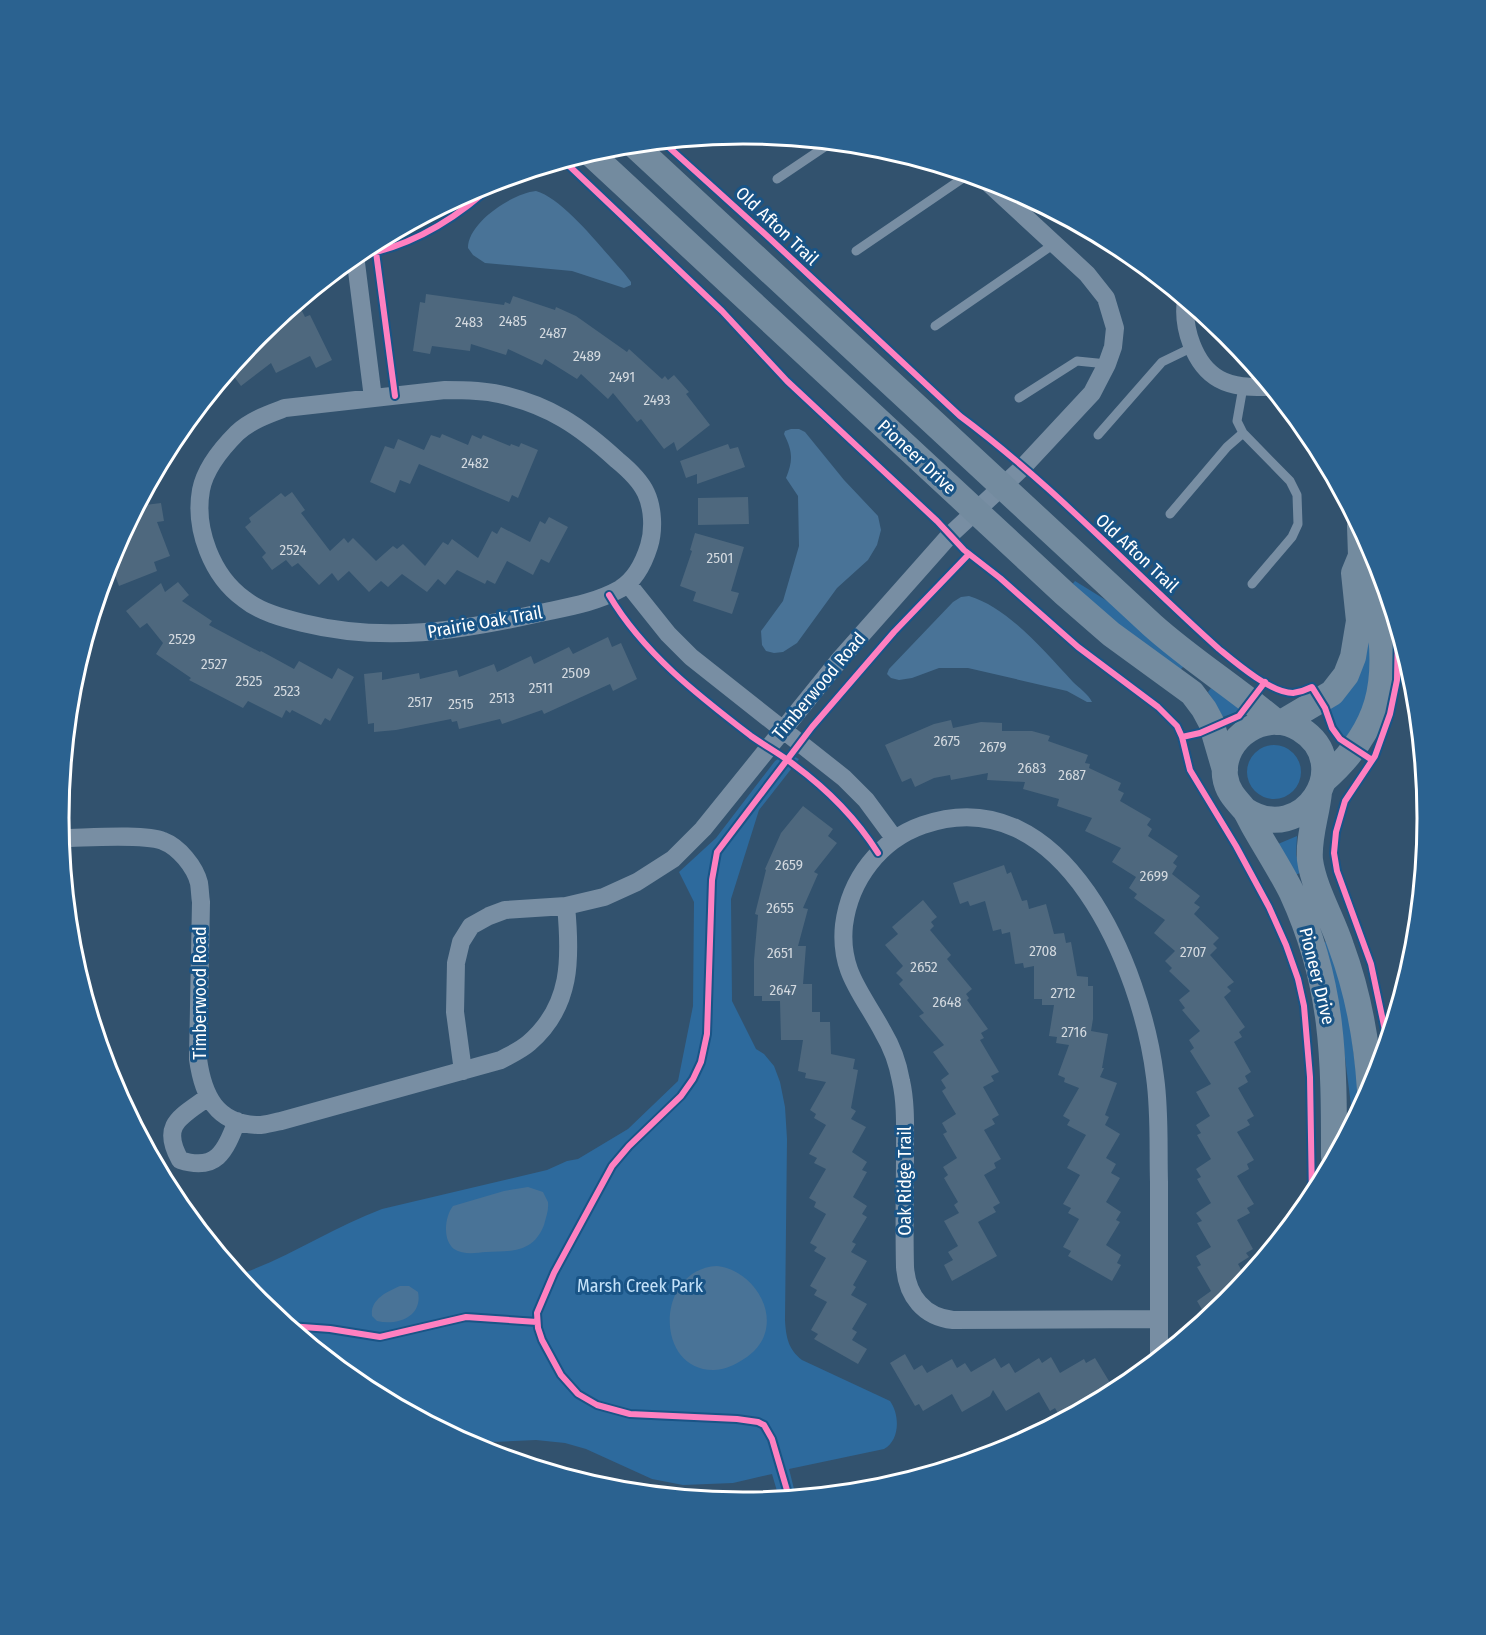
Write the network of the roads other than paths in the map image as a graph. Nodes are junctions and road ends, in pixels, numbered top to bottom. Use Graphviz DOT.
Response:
graph roads {
  1 [pos="823,148"];
  2 [pos="641,151"];
  3 [pos="597,159"];
  4 [pos="777,179"];
  5 [pos="961,179"];
  6 [pos="1001,195"];
  7 [pos="1054,244"];
  8 [pos="856,251"];
  9 [pos="356,266"];
  10 [pos="1185,309"];
  11 [pos="935,326"];
  12 [pos="1193,347"];
  13 [pos="1107,364"];
  14 [pos="1243,387"];
  15 [pos="1262,387"];
  16 [pos="373,398"];
  17 [pos="1019,398"];
  18 [pos="1243,433"];
  19 [pos="1098,435"];
  20 [pos="1002,486"];
  21 [pos="975,511"];
  22 [pos="1170,514"];
  23 [pos="1361,549"];
  24 [pos="1361,556"];
  25 [pos="1368,566"];
  26 [pos="1374,581"];
  27 [pos="628,584"];
  28 [pos="1252,584"];
  29 [pos="1280,722"];
  30 [pos="782,730"];
  31 [pos="1225,770"];
  32 [pos="1321,786"];
  33 [pos="1245,810"];
  34 [pos="69,837"];
  35 [pos="894,838"];
  36 [pos="566,906"];
  37 [pos="1368,1070"];
  38 [pos="463,1071"];
  39 [pos="208,1097"];
  40 [pos="237,1120"];
  41 [pos="1334,1142"];
  42 [pos="1159,1319"];
  43 [pos="1159,1347"];
  1 -- 4 [label="lane"];
  2 -- 20 [label="street, Pioneer Drive"];
  3 -- 21 [label="street, Pioneer Drive"];
  5 -- 8 [label="lane"];
  6 -- 7 [label="street, Timberwood Road"];
  7 -- 11 [label="lane"];
  7 -- 13 [label="street, Timberwood Road"];
  9 -- 16 [label="street"];
  10 -- 12 [label="street"];
  12 -- 14 [label="street"];
  12 -- 19 [label="lane"];
  13 -- 17 [label="lane"];
  13 -- 20 [label="street, Timberwood Road"];
  14 -- 15 [label="street"];
  14 -- 18 [label="lane"];
  16 -- 27 [label="street, Prairie Oak Trail"];
  16 -- 27 [label="street, Prairie Oak Trail"];
  18 -- 22 [label="lane"];
  18 -- 28 [label="lane"];
  20 -- 21 [label="street, Timberwood Road"];
  20 -- 29 [label="street, Pioneer Drive"];
  21 -- 30 [label="street, Timberwood Road"];
  21 -- 31 [label="street, Pioneer Drive"];
  23 -- 24 [label="street"];
  24 -- 25 [label="street"];
  24 -- 29 [label="street"];
  26 -- 32 [label="street"];
  27 -- 30 [label="street"];
  29 -- 31 [label="street"];
  29 -- 32 [label="street"];
  30 -- 35 [label="street"];
  30 -- 36 [label="street, Timberwood Road"];
  31 -- 33 [label="street"];
  32 -- 33 [label="street"];
  32 -- 37 [label="street, Pioneer Drive"];
  33 -- 41 [label="street, Pioneer Drive"];
  34 -- 39 [label="street, Timberwood Road"];
  35 -- 42 [label="street, Oak Ridge Trail"];
  35 -- 42 [label="street, Oak Ridge Trail"];
  36 -- 38 [label="street, Timberwood Road"];
  36 -- 38 [label="street, Timberwood Road"];
  38 -- 40 [label="street, Timberwood Road"];
  39 -- 40 [label="street, Timberwood Road"];
  39 -- 40 [label="street"];
  42 -- 43 [label="street, Oak Ridge Trail"];
}
